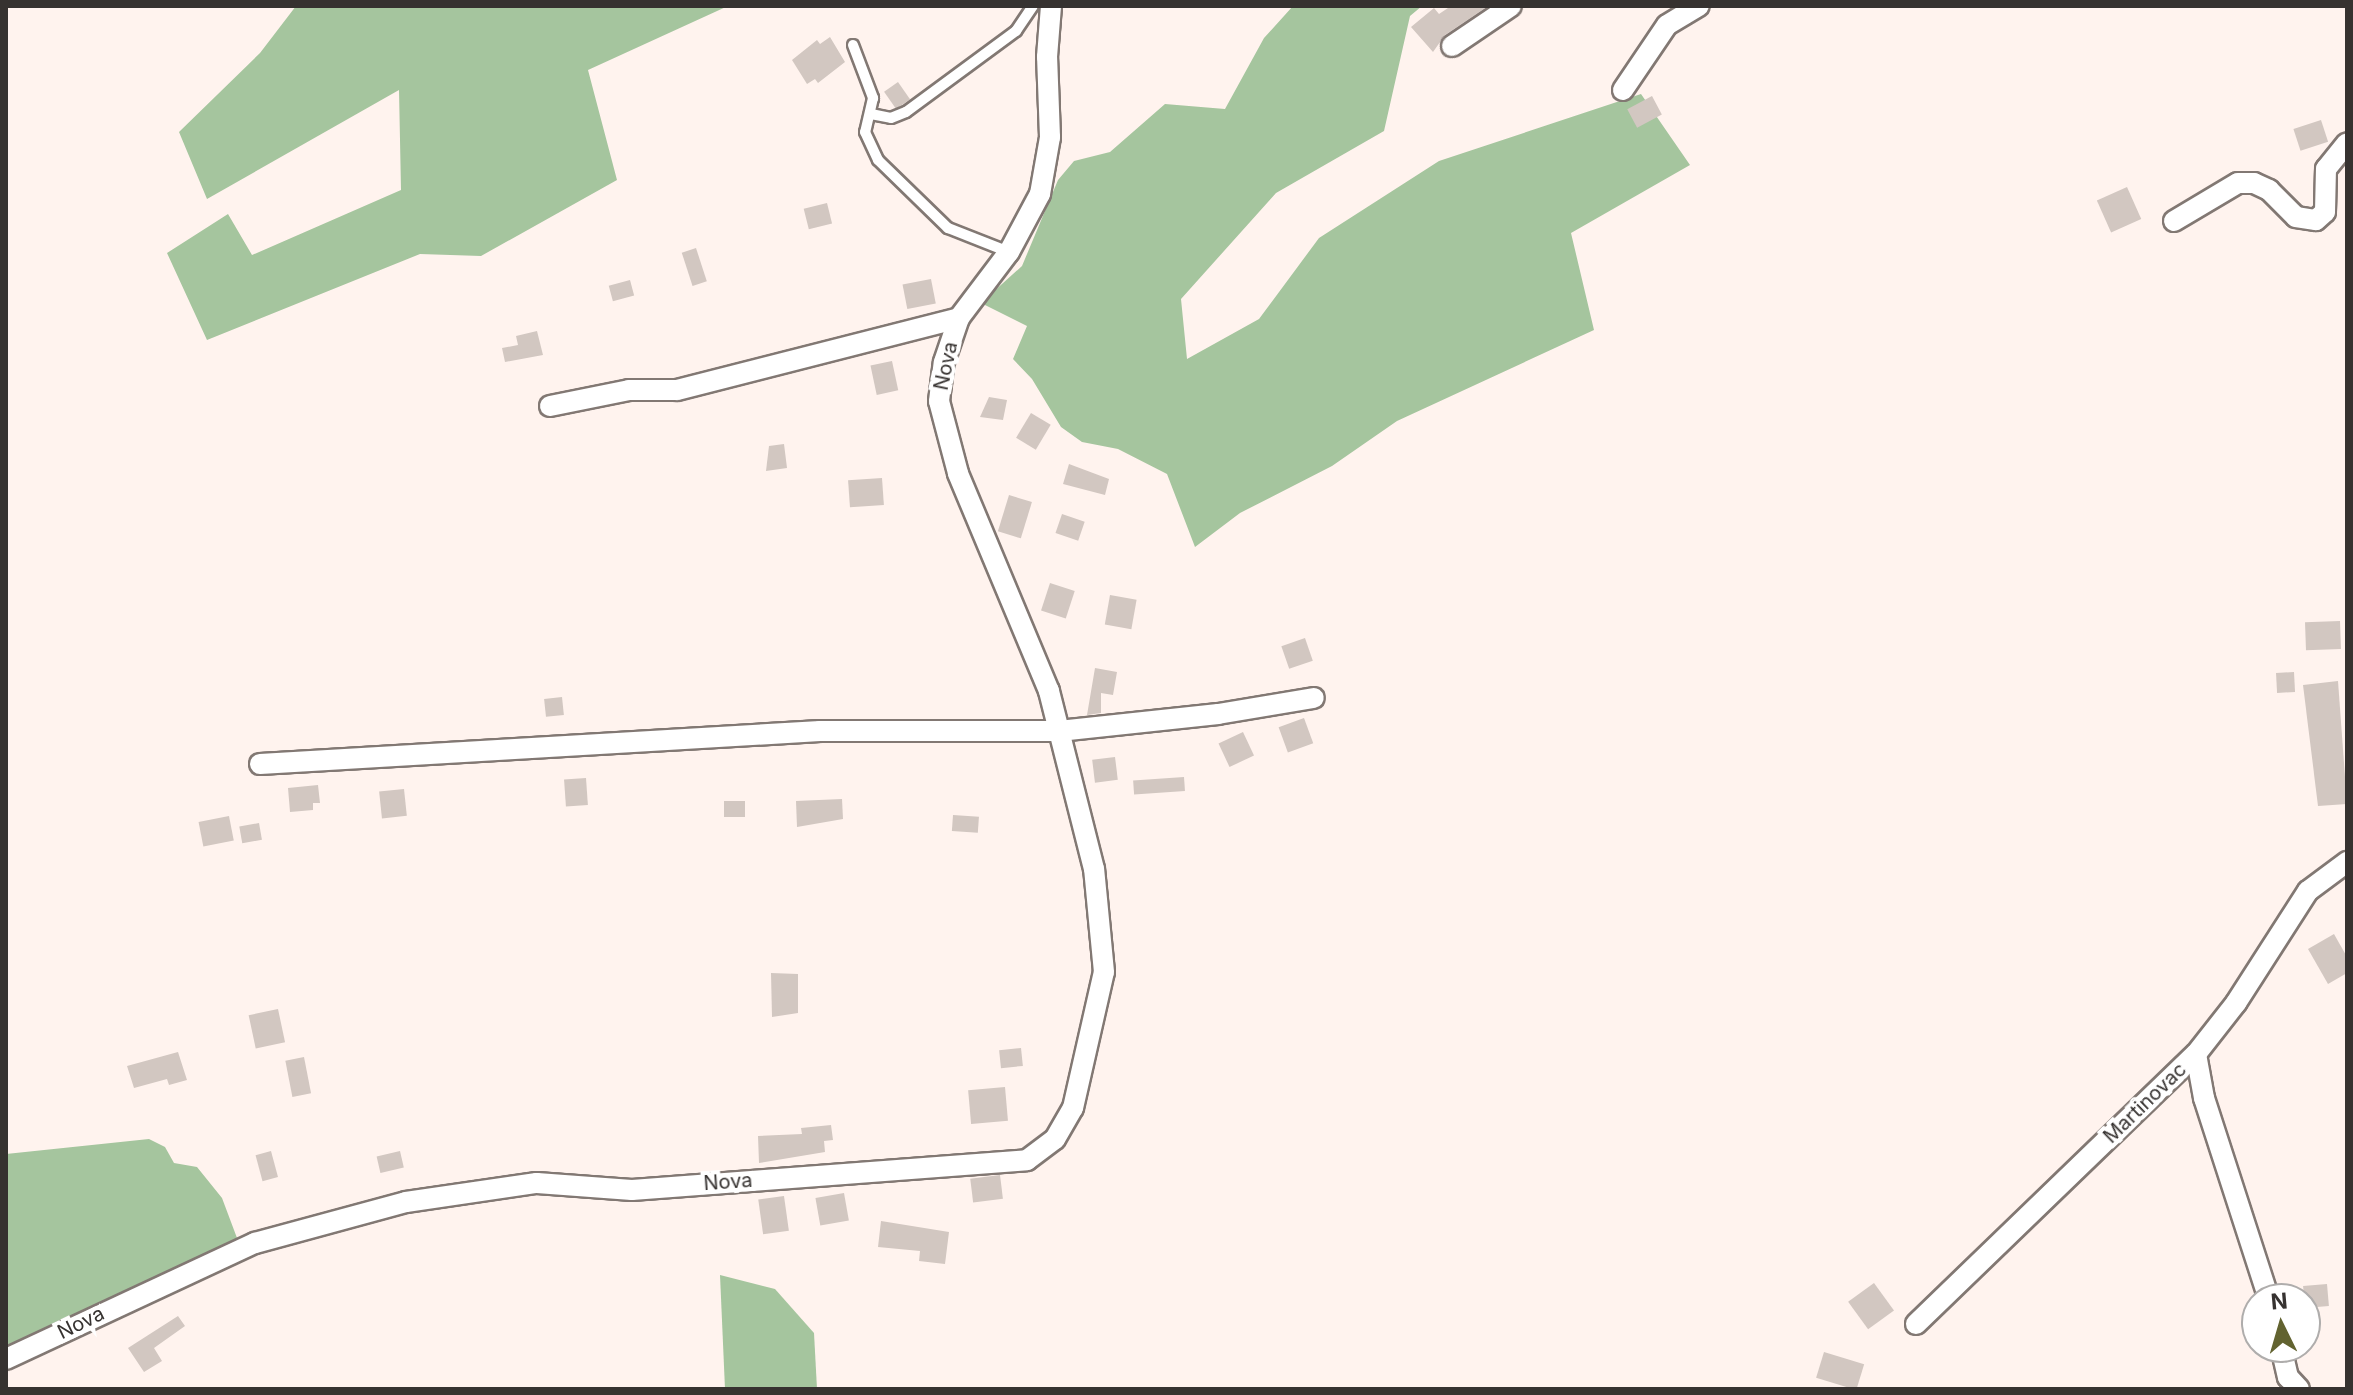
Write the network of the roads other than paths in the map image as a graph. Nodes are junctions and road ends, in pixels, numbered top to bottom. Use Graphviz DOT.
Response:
graph roads {
  1 [pos="1033,6"];
  2 [pos="1051,6"];
  3 [pos="1511,6"];
  4 [pos="1699,6"];
  5 [pos="853,45"];
  6 [pos="1452,46"];
  7 [pos="1623,90"];
  8 [pos="871,114"];
  9 [pos="2344,146"];
  10 [pos="2174,221"];
  11 [pos="1009,252"];
  12 [pos="959,318"];
  13 [pos="550,406"];
  14 [pos="1314,698"];
  15 [pos="1059,731"];
  16 [pos="260,764"];
  17 [pos="2347,862"];
  18 [pos="2196,1054"];
  19 [pos="2264,1283"];
  20 [pos="1916,1324"];
  21 [pos="6,1359"];
  22 [pos="2285,1363"];
  23 [pos="2299,1389"];
  1 -- 8 [label="lane"];
  2 -- 11 [label="street, Nova"];
  3 -- 6 [label="street"];
  4 -- 7 [label="street"];
  5 -- 8 [label="lane"];
  8 -- 11 [label="lane"];
  9 -- 10 [label="street"];
  11 -- 12 [label="street, Nova"];
  12 -- 13 [label="street"];
  12 -- 15 [label="street, Nova"];
  14 -- 15 [label="street"];
  15 -- 16 [label="street"];
  15 -- 21 [label="street, Nova"];
  17 -- 18 [label="street, Martinovac"];
  18 -- 19 [label="street"];
  18 -- 20 [label="street, Martinovac"];
  22 -- 23 [label="street"];
}
